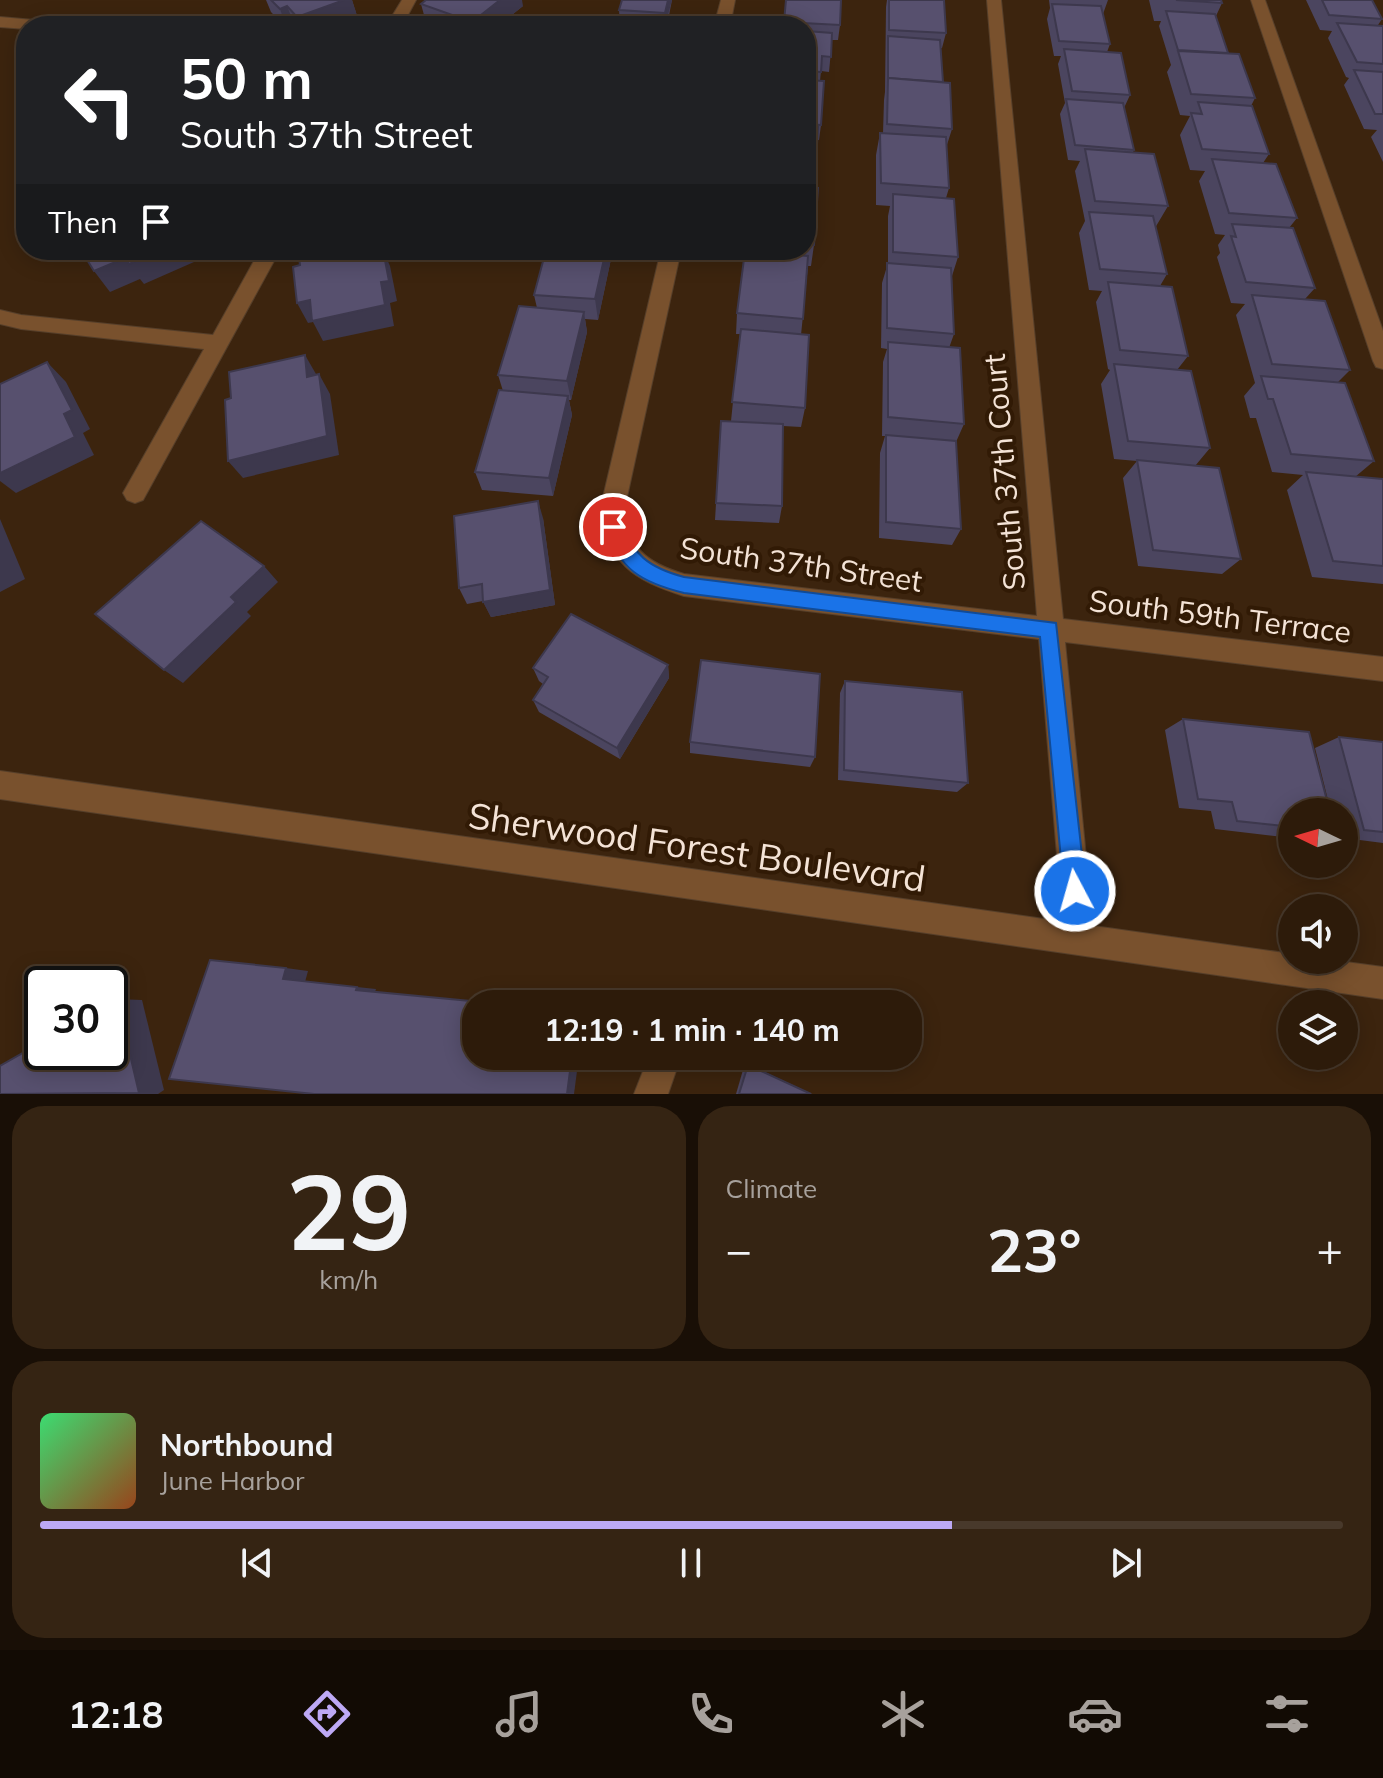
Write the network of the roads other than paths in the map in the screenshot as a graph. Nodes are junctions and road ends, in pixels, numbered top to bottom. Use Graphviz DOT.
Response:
graph roads {
  1 [pos="994,0"];
  2 [pos="1258,0"];
  3 [pos="264,260"];
  4 [pos="669,260"];
  5 [pos="0,317"];
  6 [pos="218,343"];
  7 [pos="1383,361"];
  8 [pos="135,493"];
  9 [pos="1049,629"];
  10 [pos="1383,669"];
  11 [pos="0,785"];
  12 [pos="1079,939"];
  13 [pos="1383,983"];
  1 -- 9 [label="street, South 37th Court"];
  2 -- 7 [label="street"];
  3 -- 6 [label="street"];
  4 -- 9 [label="street, South 37th Street"];
  5 -- 6 [label="street"];
  6 -- 8 [label="street"];
  9 -- 10 [label="street, South 59th Terrace"];
  9 -- 12 [label="street, South 37th Court"];
  11 -- 12 [label="street, Sherwood Forest Boulevard"];
  12 -- 13 [label="street, Sherwood Forest Boulevard"];
}
